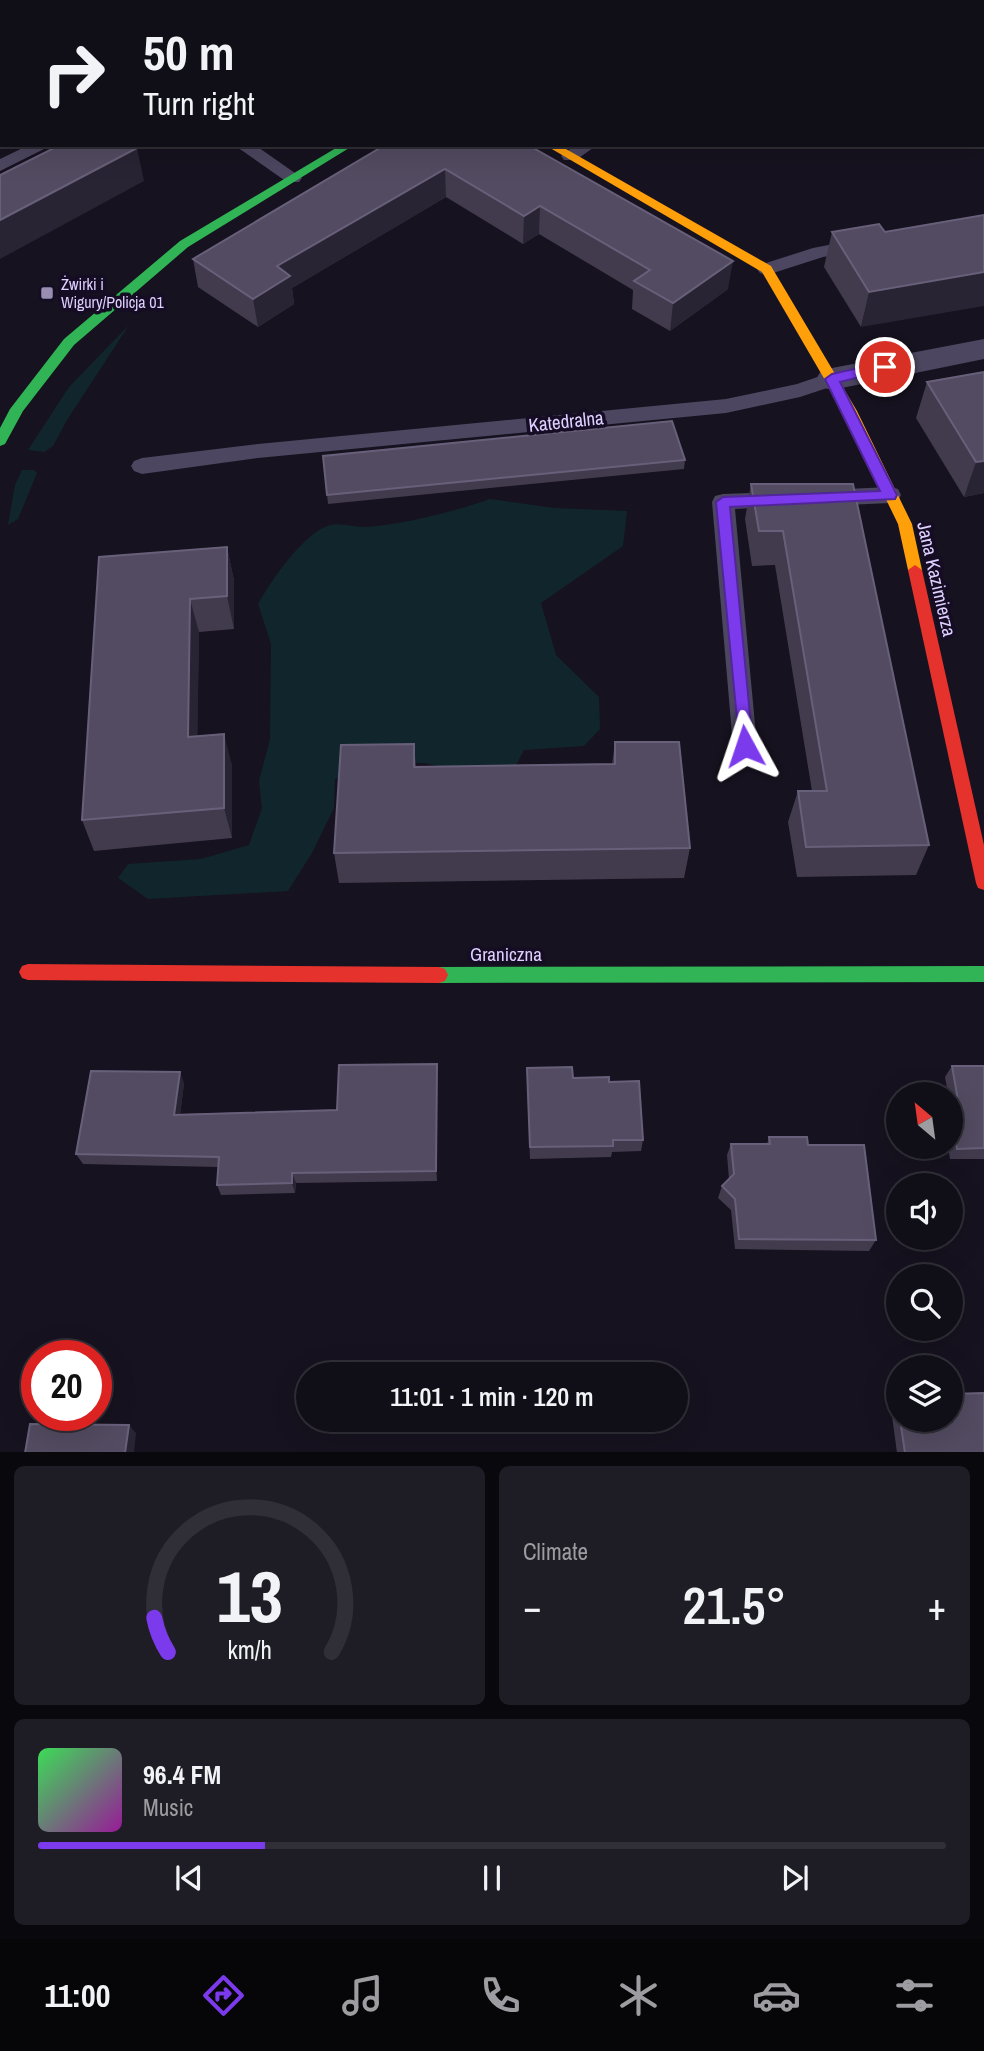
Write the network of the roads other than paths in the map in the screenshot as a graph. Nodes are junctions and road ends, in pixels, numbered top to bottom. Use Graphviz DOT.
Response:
graph roads {
  1 [pos="39,147"];
  2 [pos="246,147"];
  3 [pos="346,147"];
  4 [pos="554,147"];
  5 [pos="585,147"];
  6 [pos="570,156"];
  7 [pos="0,166"];
  8 [pos="293,178"];
  9 [pos="875,242"];
  10 [pos="766,269"];
  11 [pos="984,349"];
  12 [pos="832,379"];
  13 [pos="0,441"];
  14 [pos="142,466"];
  15 [pos="890,495"];
  16 [pos="745,746"];
  17 [pos="984,883"];
  18 [pos="28,972"];
  19 [pos="984,974"];
  1 -- 7 [label="lane"];
  2 -- 8 [label="lane"];
  3 -- 8 [label="street"];
  4 -- 6 [label="street, Jana Kazimierza"];
  5 -- 6 [label="lane"];
  6 -- 10 [label="street, Jana Kazimierza"];
  8 -- 13 [label="street"];
  9 -- 10 [label="lane"];
  10 -- 12 [label="street, Jana Kazimierza"];
  11 -- 12 [label="street, Katedralna"];
  12 -- 14 [label="lane, Katedralna"];
  12 -- 15 [label="street, Jana Kazimierza"];
  15 -- 16 [label="lane"];
  15 -- 17 [label="street, Jana Kazimierza"];
  18 -- 19 [label="street, Graniczna"];
}
